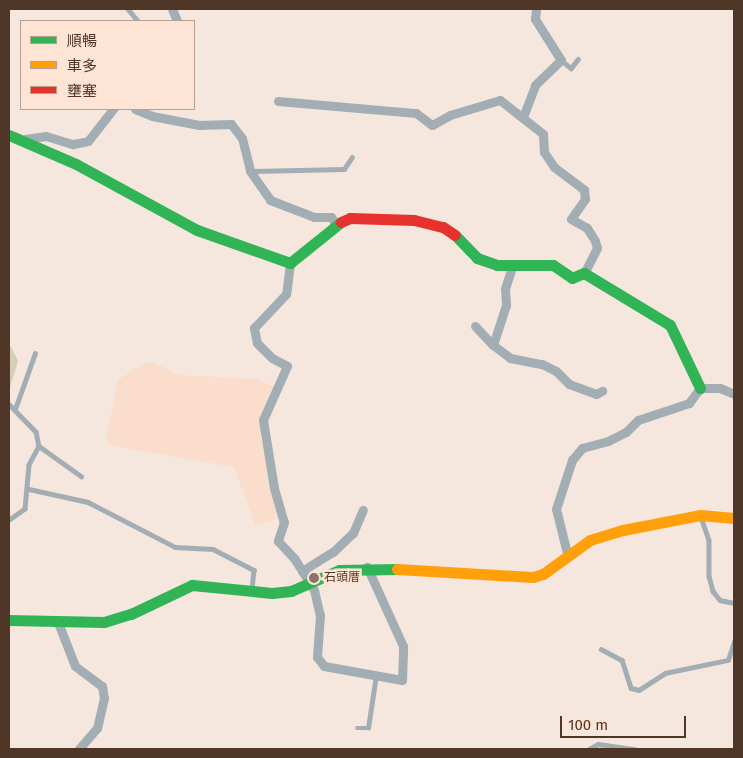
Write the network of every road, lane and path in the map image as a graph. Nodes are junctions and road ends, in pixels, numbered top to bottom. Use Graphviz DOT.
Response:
graph roads {
  1 [pos="128,9"];
  2 [pos="536,9"];
  3 [pos="137,20"];
  4 [pos="578,59"];
  5 [pos="561,60"];
  6 [pos="278,101"];
  7 [pos="112,110"];
  8 [pos="137,110"];
  9 [pos="523,117"];
  10 [pos="9,135"];
  11 [pos="25,140"];
  12 [pos="352,157"];
  13 [pos="250,171"];
  14 [pos="336,224"];
  15 [pos="290,262"];
  16 [pos="512,267"];
  17 [pos="584,273"];
  18 [pos="474,326"];
  19 [pos="493,345"];
  20 [pos="35,353"];
  21 [pos="700,388"];
  22 [pos="602,392"];
  23 [pos="734,394"];
  24 [pos="9,404"];
  25 [pos="15,409"];
  26 [pos="39,446"];
  27 [pos="81,476"];
  28 [pos="29,489"];
  29 [pos="364,510"];
  30 [pos="700,515"];
  31 [pos="734,518"];
  32 [pos="9,520"];
  33 [pos="568,557"];
  34 [pos="367,568"];
  35 [pos="302,570"];
  36 [pos="310,584"];
  37 [pos="252,590"];
  38 [pos="734,602"];
  39 [pos="9,620"];
  40 [pos="57,620"];
  41 [pos="734,641"];
  42 [pos="601,648"];
  43 [pos="376,675"];
  44 [pos="357,728"];
  45 [pos="79,749"];
  46 [pos="589,749"];
  47 [pos="634,749"];
  1 -- 3 [label="lane"];
  2 -- 5 [label="street"];
  4 -- 5 [label="lane"];
  5 -- 9 [label="street"];
  6 -- 9 [label="street"];
  7 -- 11 [label="street"];
  8 -- 13 [label="street"];
  9 -- 17 [label="street"];
  10 -- 11 [label="street"];
  11 -- 15 [label="street"];
  12 -- 13 [label="lane"];
  13 -- 14 [label="street"];
  14 -- 15 [label="street"];
  14 -- 16 [label="street"];
  15 -- 35 [label="street"];
  16 -- 17 [label="street"];
  16 -- 19 [label="street"];
  17 -- 21 [label="street"];
  18 -- 19 [label="street"];
  19 -- 22 [label="street"];
  20 -- 25 [label="lane"];
  21 -- 23 [label="street"];
  21 -- 33 [label="street"];
  24 -- 25 [label="lane"];
  25 -- 26 [label="lane"];
  26 -- 27 [label="lane"];
  26 -- 28 [label="lane"];
  28 -- 32 [label="lane"];
  28 -- 37 [label="lane"];
  29 -- 35 [label="street"];
  30 -- 31 [label="street"];
  30 -- 33 [label="street"];
  30 -- 38 [label="lane"];
  33 -- 34 [label="street"];
  34 -- 36 [label="street"];
  34 -- 43 [label="street"];
  35 -- 36 [label="street"];
  36 -- 37 [label="street"];
  36 -- 43 [label="street"];
  37 -- 40 [label="street"];
  39 -- 40 [label="street"];
  40 -- 45 [label="street"];
  41 -- 42 [label="lane"];
  43 -- 44 [label="lane"];
  46 -- 47 [label="lane"];
}
